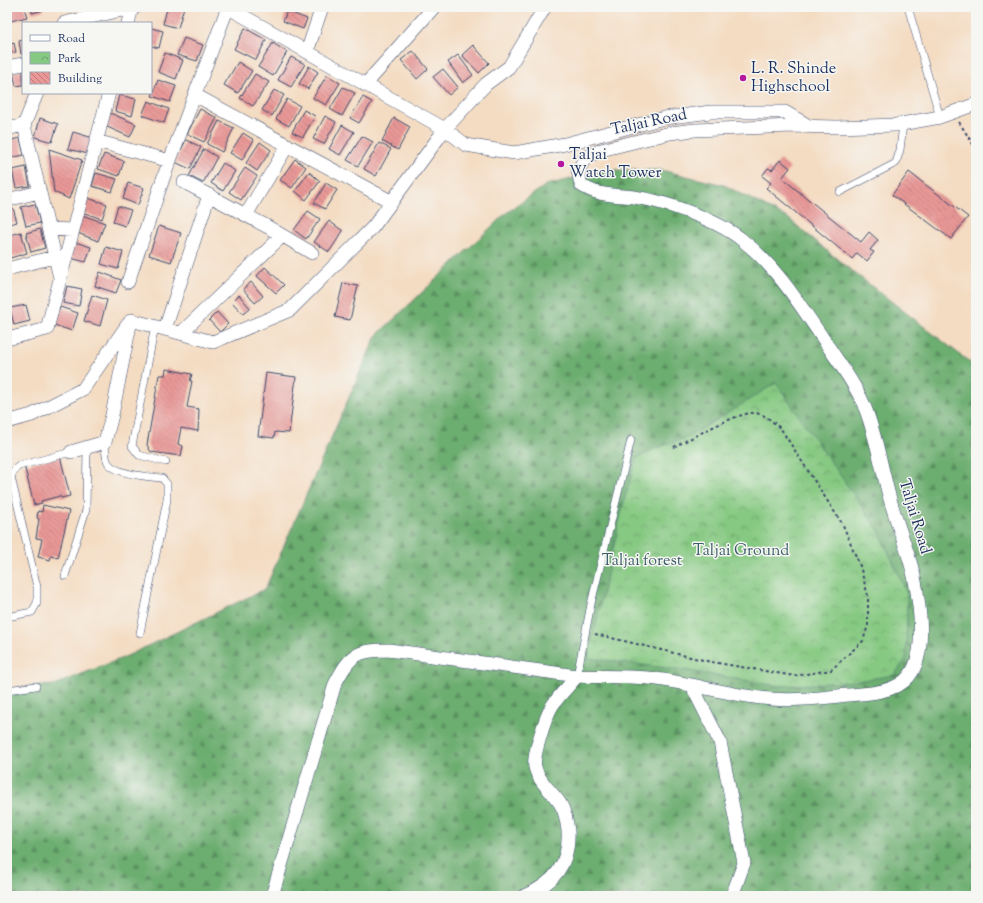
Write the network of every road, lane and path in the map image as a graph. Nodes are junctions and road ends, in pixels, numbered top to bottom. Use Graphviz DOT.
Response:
graph roads {
  1 [pos="228,7"];
  2 [pos="322,7"];
  3 [pos="434,7"];
  4 [pos="545,7"];
  5 [pos="908,7"];
  6 [pos="134,8"];
  7 [pos="69,22"];
  8 [pos="128,22"];
  9 [pos="307,52"];
  10 [pos="22,64"];
  11 [pos="7,67"];
  12 [pos="366,85"];
  13 [pos="37,94"];
  14 [pos="109,94"];
  15 [pos="195,95"];
  16 [pos="976,104"];
  17 [pos="953,113"];
  18 [pos="940,117"];
  19 [pos="903,124"];
  20 [pos="24,125"];
  21 [pos="811,127"];
  22 [pos="7,129"];
  23 [pos="445,129"];
  24 [pos="96,141"];
  25 [pos="288,145"];
  26 [pos="976,149"];
  27 [pos="170,161"];
  28 [pos="184,182"];
  29 [pos="39,192"];
  30 [pos="840,192"];
  31 [pos="209,195"];
  32 [pos="7,200"];
  33 [pos="392,202"];
  34 [pos="246,215"];
  35 [pos="49,230"];
  36 [pos="73,230"];
  37 [pos="282,236"];
  38 [pos="312,253"];
  39 [pos="54,257"];
  40 [pos="7,269"];
  41 [pos="60,280"];
  42 [pos="128,282"];
  43 [pos="131,320"];
  44 [pos="160,327"];
  45 [pos="181,334"];
  46 [pos="7,338"];
  47 [pos="7,422"];
  48 [pos="631,440"];
  49 [pos="105,442"];
  50 [pos="87,448"];
  51 [pos="672,448"];
  52 [pos="71,452"];
  53 [pos="166,462"];
  54 [pos="65,576"];
  55 [pos="7,617"];
  56 [pos="586,632"];
  57 [pos="140,633"];
  58 [pos="577,676"];
  59 [pos="36,686"];
  60 [pos="692,686"];
  61 [pos="7,690"];
  62 [pos="272,896"];
  63 [pos="524,896"];
  64 [pos="732,896"];
  1 -- 9 [label="street"];
  1 -- 15 [label="street"];
  2 -- 9 [label="street"];
  3 -- 12 [label="street"];
  4 -- 23 [label="street"];
  5 -- 18 [label="lane"];
  6 -- 7 [label="street"];
  6 -- 8 [label="street"];
  9 -- 12 [label="street"];
  10 -- 11 [label="street"];
  12 -- 23 [label="street"];
  13 -- 20 [label="street"];
  14 -- 24 [label="street"];
  15 -- 25 [label="street"];
  15 -- 27 [label="street"];
  16 -- 17 [label="street, Taljai Road"];
  17 -- 18 [label="street, Taljai Road"];
  17 -- 26 [label="path"];
  18 -- 19 [label="street, Taljai Road"];
  19 -- 21 [label="street, Taljai Road"];
  19 -- 30 [label="lane"];
  20 -- 22 [label="street"];
  20 -- 29 [label="street"];
  21 -- 23 [label="street"];
  21 -- 60 [label="street, Taljai Road"];
  23 -- 33 [label="street"];
  24 -- 27 [label="street"];
  24 -- 36 [label="street"];
  25 -- 33 [label="street"];
  25 -- 34 [label="street"];
  27 -- 42 [label="street"];
  28 -- 31 [label="street"];
  29 -- 32 [label="street"];
  29 -- 35 [label="street"];
  31 -- 34 [label="street"];
  31 -- 44 [label="street"];
  33 -- 45 [label="street"];
  34 -- 37 [label="street"];
  35 -- 36 [label="street"];
  35 -- 39 [label="street"];
  36 -- 41 [label="street"];
  37 -- 38 [label="street"];
  37 -- 45 [label="street"];
  39 -- 40 [label="street"];
  39 -- 41 [label="street"];
  41 -- 46 [label="street"];
  43 -- 44 [label="street"];
  43 -- 47 [label="street"];
  43 -- 49 [label="street"];
  44 -- 45 [label="street"];
  44 -- 53 [label="lane"];
  48 -- 56 [label="lane"];
  49 -- 50 [label="street"];
  49 -- 57 [label="lane"];
  50 -- 52 [label="street"];
  50 -- 54 [label="lane"];
  51 -- 56 [label="path"];
  52 -- 55 [label="lane"];
  56 -- 58 [label="lane"];
  58 -- 60 [label="street, Taljai Road"];
  58 -- 62 [label="street, Taljai Road"];
  58 -- 63 [label="street"];
  59 -- 61 [label="lane"];
  60 -- 64 [label="street"];
}
